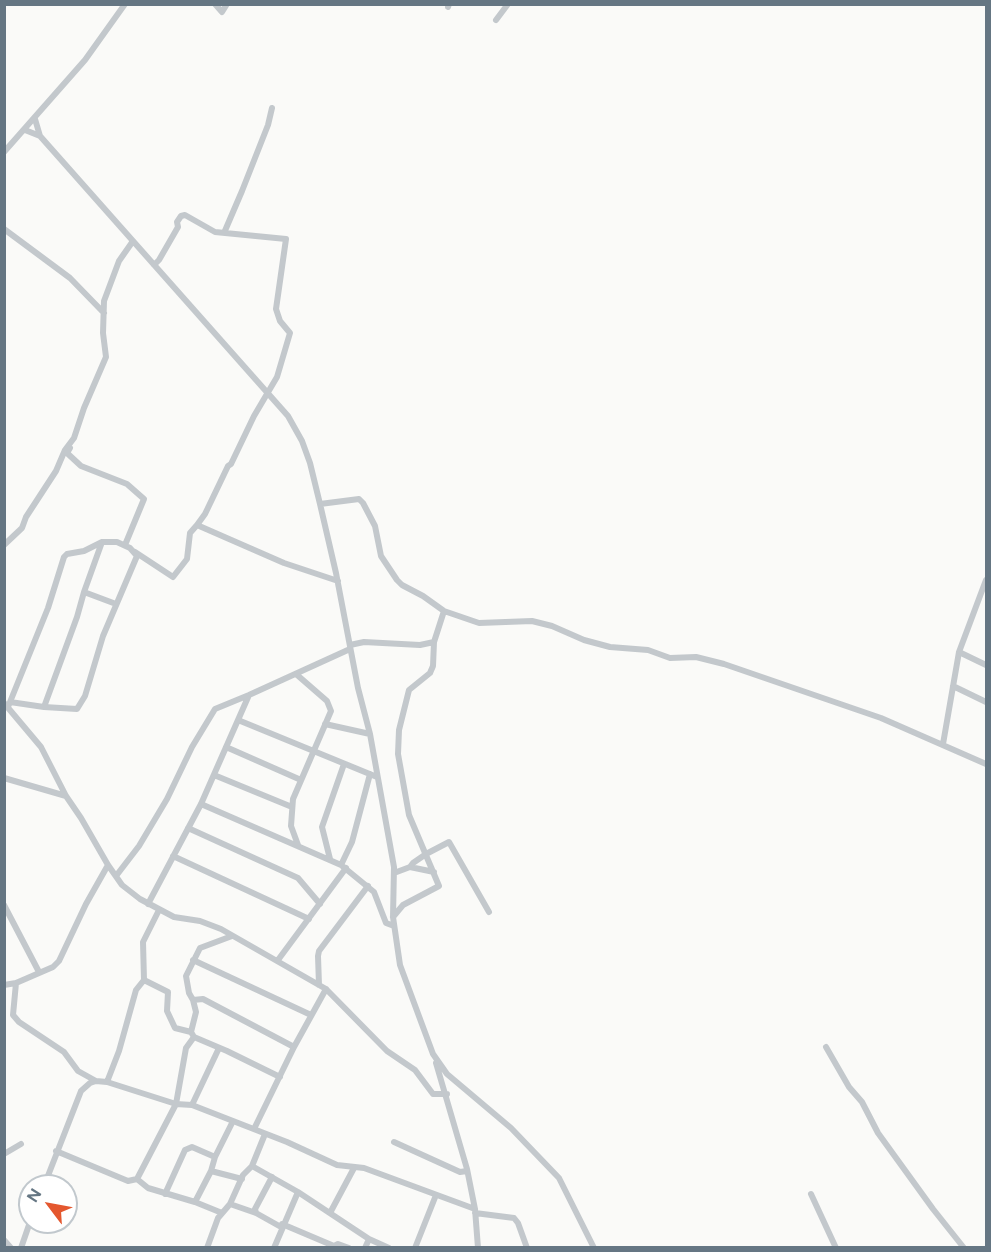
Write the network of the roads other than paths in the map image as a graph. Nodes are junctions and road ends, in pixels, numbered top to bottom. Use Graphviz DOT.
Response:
graph roads {
  1 [pos="125,4"];
  2 [pos="215,4"];
  3 [pos="227,4"];
  4 [pos="508,4"];
  5 [pos="496,20"];
  6 [pos="272,108"];
  7 [pos="35,119"];
  8 [pos="25,130"];
  9 [pos="40,136"];
  10 [pos="4,152"];
  11 [pos="4,229"];
  12 [pos="224,233"];
  13 [pos="133,241"];
  14 [pos="154,265"];
  15 [pos="104,313"];
  16 [pos="266,392"];
  17 [pos="74,438"];
  18 [pos="320,504"];
  19 [pos="196,525"];
  20 [pos="102,542"];
  21 [pos="5,543"];
  22 [pos="127,547"];
  23 [pos="987,580"];
  24 [pos="338,581"];
  25 [pos="84,592"];
  26 [pos="116,604"];
  27 [pos="444,611"];
  28 [pos="435,642"];
  29 [pos="350,647"];
  30 [pos="959,652"];
  31 [pos="987,665"];
  32 [pos="296,674"];
  33 [pos="953,686"];
  34 [pos="249,695"];
  35 [pos="987,702"];
  36 [pos="7,705"];
  37 [pos="44,707"];
  38 [pos="238,720"];
  39 [pos="325,724"];
  40 [pos="370,734"];
  41 [pos="943,744"];
  42 [pos="226,747"];
  43 [pos="313,752"];
  44 [pos="344,764"];
  45 [pos="987,764"];
  46 [pos="370,774"];
  47 [pos="214,775"];
  48 [pos="378,777"];
  49 [pos="4,778"];
  50 [pos="301,780"];
  51 [pos="66,796"];
  52 [pos="201,804"];
  53 [pos="292,807"];
  54 [pos="188,828"];
  55 [pos="298,845"];
  56 [pos="426,854"];
  57 [pos="173,856"];
  58 [pos="330,859"];
  59 [pos="108,866"];
  60 [pos="344,867"];
  61 [pos="410,867"];
  62 [pos="434,872"];
  63 [pos="394,873"];
  64 [pos="116,876"];
  65 [pos="368,886"];
  66 [pos="148,904"];
  67 [pos="320,904"];
  68 [pos="4,905"];
  69 [pos="159,910"];
  70 [pos="489,912"];
  71 [pos="393,917"];
  72 [pos="309,918"];
  73 [pos="394,926"];
  74 [pos="232,936"];
  75 [pos="193,960"];
  76 [pos="278,960"];
  77 [pos="39,972"];
  78 [pos="144,981"];
  79 [pos="16,983"];
  80 [pos="4,985"];
  81 [pos="318,985"];
  82 [pos="326,989"];
  83 [pos="193,1000"];
  84 [pos="311,1015"];
  85 [pos="193,1035"];
  86 [pos="294,1047"];
  87 [pos="826,1047"];
  88 [pos="219,1048"];
  89 [pos="434,1054"];
  90 [pos="280,1077"];
  91 [pos="96,1081"];
  92 [pos="107,1082"];
  93 [pos="447,1095"];
  94 [pos="176,1104"];
  95 [pos="192,1105"];
  96 [pos="233,1121"];
  97 [pos="254,1129"];
  98 [pos="265,1134"];
  99 [pos="394,1142"];
  100 [pos="21,1144"];
  101 [pos="57,1151"];
  102 [pos="4,1154"];
  103 [pos="215,1157"];
  104 [pos="252,1166"];
  105 [pos="354,1168"];
  106 [pos="212,1171"];
  107 [pos="467,1171"];
  108 [pos="48,1174"];
  109 [pos="272,1177"];
  110 [pos="137,1179"];
  111 [pos="242,1179"];
  112 [pos="298,1192"];
  113 [pos="165,1194"];
  114 [pos="811,1194"];
  115 [pos="436,1195"];
  116 [pos="195,1202"];
  117 [pos="230,1204"];
  118 [pos="475,1211"];
  119 [pos="222,1213"];
  120 [pos="256,1213"];
  121 [pos="330,1213"];
  122 [pos="282,1226"];
  123 [pos="369,1239"];
  124 [pos="5,1241"];
  125 [pos="334,1247"];
  126 [pos="11,1248"];
  127 [pos="207,1248"];
  128 [pos="274,1248"];
  129 [pos="349,1248"];
  130 [pos="365,1248"];
  131 [pos="389,1248"];
  132 [pos="415,1248"];
  133 [pos="478,1248"];
  134 [pos="527,1248"];
  135 [pos="594,1248"];
  136 [pos="836,1248"];
  137 [pos="964,1248"];
  1 -- 7 [label="street"];
  2 -- 3 [label="street"];
  4 -- 5 [label="street"];
  6 -- 12 [label="street"];
  7 -- 8 [label="street"];
  7 -- 9 [label="street"];
  8 -- 9 [label="street"];
  8 -- 10 [label="street"];
  9 -- 13 [label="street"];
  11 -- 15 [label="street"];
  12 -- 14 [label="street"];
  12 -- 16 [label="street"];
  13 -- 14 [label="street"];
  13 -- 15 [label="street"];
  14 -- 16 [label="street"];
  15 -- 17 [label="street"];
  16 -- 18 [label="street"];
  16 -- 19 [label="street"];
  17 -- 21 [label="street"];
  17 -- 22 [label="street"];
  18 -- 24 [label="street"];
  18 -- 27 [label="street"];
  19 -- 22 [label="street"];
  19 -- 24 [label="street"];
  20 -- 22 [label="street"];
  20 -- 25 [label="street"];
  20 -- 36 [label="street"];
  22 -- 26 [label="street"];
  23 -- 30 [label="street"];
  24 -- 29 [label="street"];
  25 -- 26 [label="street"];
  25 -- 37 [label="street"];
  26 -- 37 [label="street"];
  27 -- 28 [label="street"];
  27 -- 41 [label="street"];
  28 -- 29 [label="street"];
  28 -- 56 [label="street"];
  29 -- 32 [label="street"];
  29 -- 40 [label="street"];
  30 -- 31 [label="street"];
  30 -- 33 [label="street"];
  32 -- 34 [label="street"];
  32 -- 39 [label="street"];
  33 -- 35 [label="street"];
  33 -- 41 [label="street"];
  34 -- 38 [label="street"];
  34 -- 64 [label="street"];
  36 -- 37 [label="street"];
  36 -- 51 [label="street"];
  38 -- 42 [label="street"];
  38 -- 43 [label="street"];
  39 -- 40 [label="street"];
  39 -- 43 [label="street"];
  40 -- 48 [label="street"];
  41 -- 45 [label="street"];
  42 -- 47 [label="street"];
  42 -- 50 [label="street"];
  43 -- 44 [label="street"];
  43 -- 50 [label="street"];
  44 -- 46 [label="street"];
  44 -- 58 [label="street"];
  46 -- 48 [label="street"];
  46 -- 60 [label="street"];
  47 -- 52 [label="street"];
  47 -- 53 [label="street"];
  48 -- 63 [label="street"];
  49 -- 51 [label="street"];
  50 -- 53 [label="street"];
  51 -- 59 [label="street"];
  52 -- 54 [label="street"];
  52 -- 55 [label="street"];
  53 -- 55 [label="street"];
  54 -- 57 [label="street"];
  54 -- 67 [label="street"];
  55 -- 58 [label="street"];
  56 -- 61 [label="street"];
  56 -- 62 [label="street"];
  56 -- 70 [label="street"];
  57 -- 66 [label="street"];
  57 -- 72 [label="street"];
  58 -- 60 [label="street"];
  59 -- 64 [label="street"];
  59 -- 77 [label="street"];
  60 -- 65 [label="street"];
  60 -- 67 [label="street"];
  61 -- 62 [label="street"];
  61 -- 63 [label="street"];
  62 -- 71 [label="street"];
  63 -- 71 [label="street"];
  64 -- 66 [label="street"];
  65 -- 73 [label="street"];
  65 -- 81 [label="street"];
  66 -- 69 [label="street"];
  67 -- 72 [label="street"];
  68 -- 77 [label="street"];
  69 -- 74 [label="street"];
  69 -- 78 [label="street"];
  71 -- 73 [label="street"];
  72 -- 76 [label="street"];
  73 -- 89 [label="street"];
  74 -- 75 [label="street"];
  74 -- 76 [label="street"];
  75 -- 83 [label="street"];
  75 -- 84 [label="street"];
  76 -- 81 [label="street"];
  77 -- 79 [label="street"];
  78 -- 85 [label="street"];
  78 -- 92 [label="street"];
  79 -- 80 [label="street"];
  79 -- 91 [label="street"];
  81 -- 82 [label="street"];
  82 -- 84 [label="street"];
  82 -- 93 [label="street"];
  83 -- 85 [label="street"];
  83 -- 86 [label="street"];
  84 -- 86 [label="street"];
  85 -- 88 [label="street"];
  85 -- 94 [label="street"];
  86 -- 90 [label="street"];
  87 -- 137 [label="street"];
  88 -- 90 [label="street"];
  88 -- 95 [label="street"];
  89 -- 93 [label="street"];
  89 -- 135 [label="street"];
  90 -- 97 [label="street"];
  91 -- 92 [label="street"];
  91 -- 101 [label="street"];
  92 -- 94 [label="street"];
  93 -- 107 [label="street"];
  94 -- 95 [label="street"];
  94 -- 110 [label="street"];
  95 -- 96 [label="street"];
  96 -- 97 [label="street"];
  96 -- 103 [label="street"];
  97 -- 98 [label="street"];
  98 -- 104 [label="street"];
  98 -- 105 [label="street"];
  99 -- 107 [label="street"];
  100 -- 102 [label="street"];
  101 -- 108 [label="street"];
  101 -- 110 [label="street"];
  103 -- 106 [label="street"];
  103 -- 113 [label="street"];
  104 -- 109 [label="street"];
  104 -- 111 [label="street"];
  105 -- 115 [label="street"];
  105 -- 121 [label="street"];
  106 -- 111 [label="street"];
  106 -- 116 [label="street"];
  107 -- 118 [label="street"];
  109 -- 112 [label="street"];
  109 -- 120 [label="street"];
  110 -- 113 [label="street"];
  111 -- 117 [label="street"];
  112 -- 121 [label="street"];
  112 -- 122 [label="street"];
  113 -- 116 [label="street"];
  114 -- 136 [label="street"];
  115 -- 118 [label="street"];
  115 -- 132 [label="street"];
  116 -- 119 [label="street"];
  117 -- 119 [label="street"];
  117 -- 120 [label="street"];
  118 -- 133 [label="street"];
  118 -- 134 [label="street"];
  119 -- 127 [label="street"];
  120 -- 122 [label="street"];
  121 -- 123 [label="street"];
  122 -- 125 [label="street"];
  122 -- 128 [label="street"];
  123 -- 130 [label="street"];
  123 -- 131 [label="street"];
  124 -- 126 [label="street"];
  125 -- 129 [label="street"];
}
